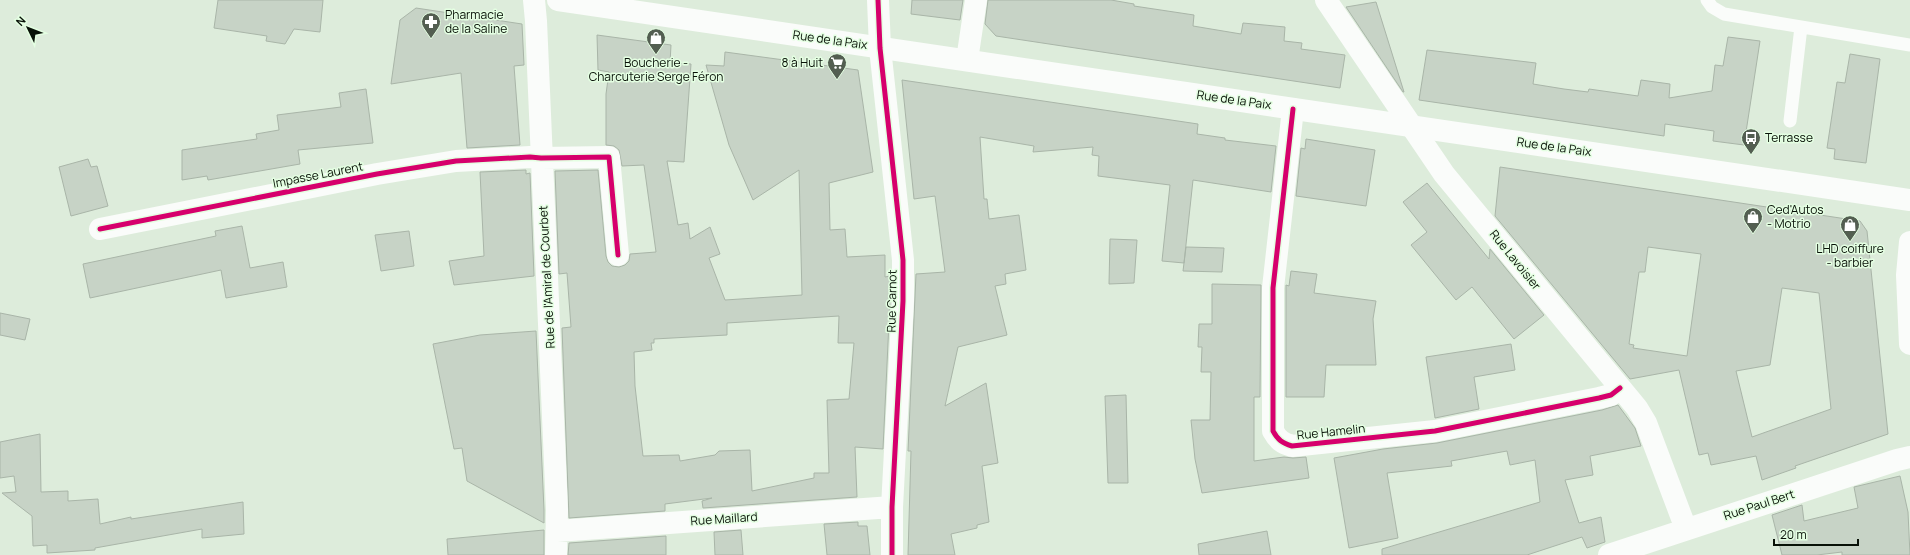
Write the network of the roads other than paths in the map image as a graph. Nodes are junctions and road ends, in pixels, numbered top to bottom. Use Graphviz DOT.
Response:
graph roads {
  1 [pos="534,0"];
  2 [pos="558,0"];
  3 [pos="878,0"];
  4 [pos="976,0"];
  5 [pos="1326,0"];
  6 [pos="1707,0"];
  7 [pos="1801,27"];
  8 [pos="1910,45"];
  9 [pos="880,48"];
  10 [pos="967,60"];
  11 [pos="1293,109"];
  12 [pos="1790,121"];
  13 [pos="1410,126"];
  14 [pos="541,158"];
  15 [pos="1910,200"];
  16 [pos="100,229"];
  17 [pos="1910,242"];
  18 [pos="618,255"];
  19 [pos="1910,344"];
  20 [pos="1620,388"];
  21 [pos="1910,457"];
  22 [pos="892,507"];
  23 [pos="1686,529"];
  24 [pos="557,531"];
  25 [pos="556,555"];
  26 [pos="892,555"];
  27 [pos="1609,555"];
  1 -- 14 [label="street, Rue de l'Amiral de Courbet"];
  2 -- 9 [label="street, Rue de la Paix"];
  3 -- 9 [label="street, Rue Carnot"];
  4 -- 10 [label="street"];
  5 -- 13 [label="street, Rue Lavoisier"];
  6 -- 7 [label="lane"];
  7 -- 8 [label="lane"];
  7 -- 12 [label="lane"];
  9 -- 10 [label="street, Rue de la Paix"];
  9 -- 22 [label="street, Rue Carnot"];
  10 -- 11 [label="street, Rue de la Paix"];
  11 -- 13 [label="street, Rue de la Paix"];
  11 -- 20 [label="street, Rue Hamelin"];
  13 -- 15 [label="street, Rue de la Paix"];
  13 -- 20 [label="street, Rue Lavoisier"];
  14 -- 16 [label="street, Impasse Laurent"];
  14 -- 18 [label="street, Impasse Laurent"];
  14 -- 24 [label="street, Rue de l'Amiral de Courbet"];
  17 -- 19 [label="street"];
  20 -- 23 [label="street, Rue Lavoisier"];
  21 -- 23 [label="street, Rue Paul Bert"];
  22 -- 24 [label="street, Rue Maillard"];
  22 -- 26 [label="street, Rue Carnot"];
  23 -- 27 [label="street, Rue Paul Bert"];
  24 -- 25 [label="street, Rue de l'Amiral de Courbet"];
}
